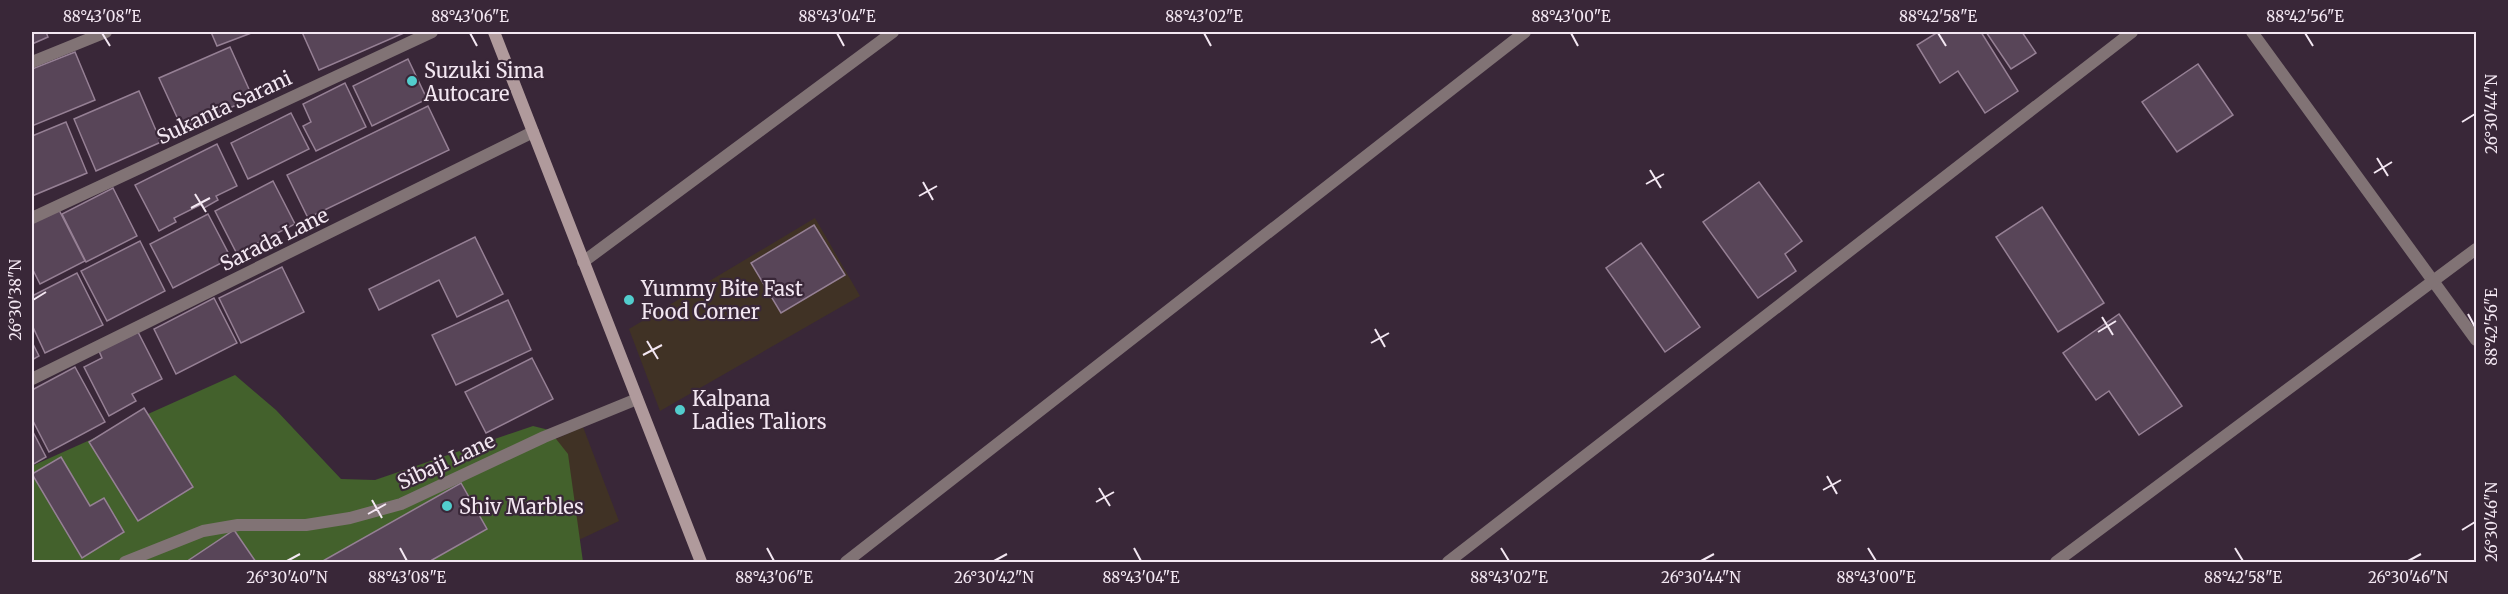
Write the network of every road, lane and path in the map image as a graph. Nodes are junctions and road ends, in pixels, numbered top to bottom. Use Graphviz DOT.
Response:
graph roads {
  1 [pos="106,32"];
  2 [pos="432,32"];
  3 [pos="494,32"];
  4 [pos="893,32"];
  5 [pos="1525,32"];
  6 [pos="2133,32"];
  7 [pos="2252,32"];
  8 [pos="32,62"];
  9 [pos="533,132"];
  10 [pos="32,218"];
  11 [pos="2476,249"];
  12 [pos="583,261"];
  13 [pos="2433,280"];
  14 [pos="2476,340"];
  15 [pos="32,379"];
  16 [pos="637,399"];
  17 [pos="125,562"];
  18 [pos="701,562"];
  19 [pos="846,562"];
  20 [pos="1448,562"];
  21 [pos="2056,562"];
  1 -- 8 [label="street"];
  2 -- 10 [label="street, Sukanta Sarani"];
  3 -- 9 [label="main road"];
  4 -- 12 [label="street"];
  5 -- 19 [label="street"];
  6 -- 20 [label="street"];
  7 -- 13 [label="street"];
  9 -- 12 [label="main road"];
  9 -- 15 [label="street, Sarada Lane"];
  11 -- 13 [label="street"];
  12 -- 16 [label="main road"];
  13 -- 14 [label="street"];
  13 -- 21 [label="street"];
  16 -- 17 [label="street, Sibaji Lane"];
  16 -- 18 [label="main road"];
}
